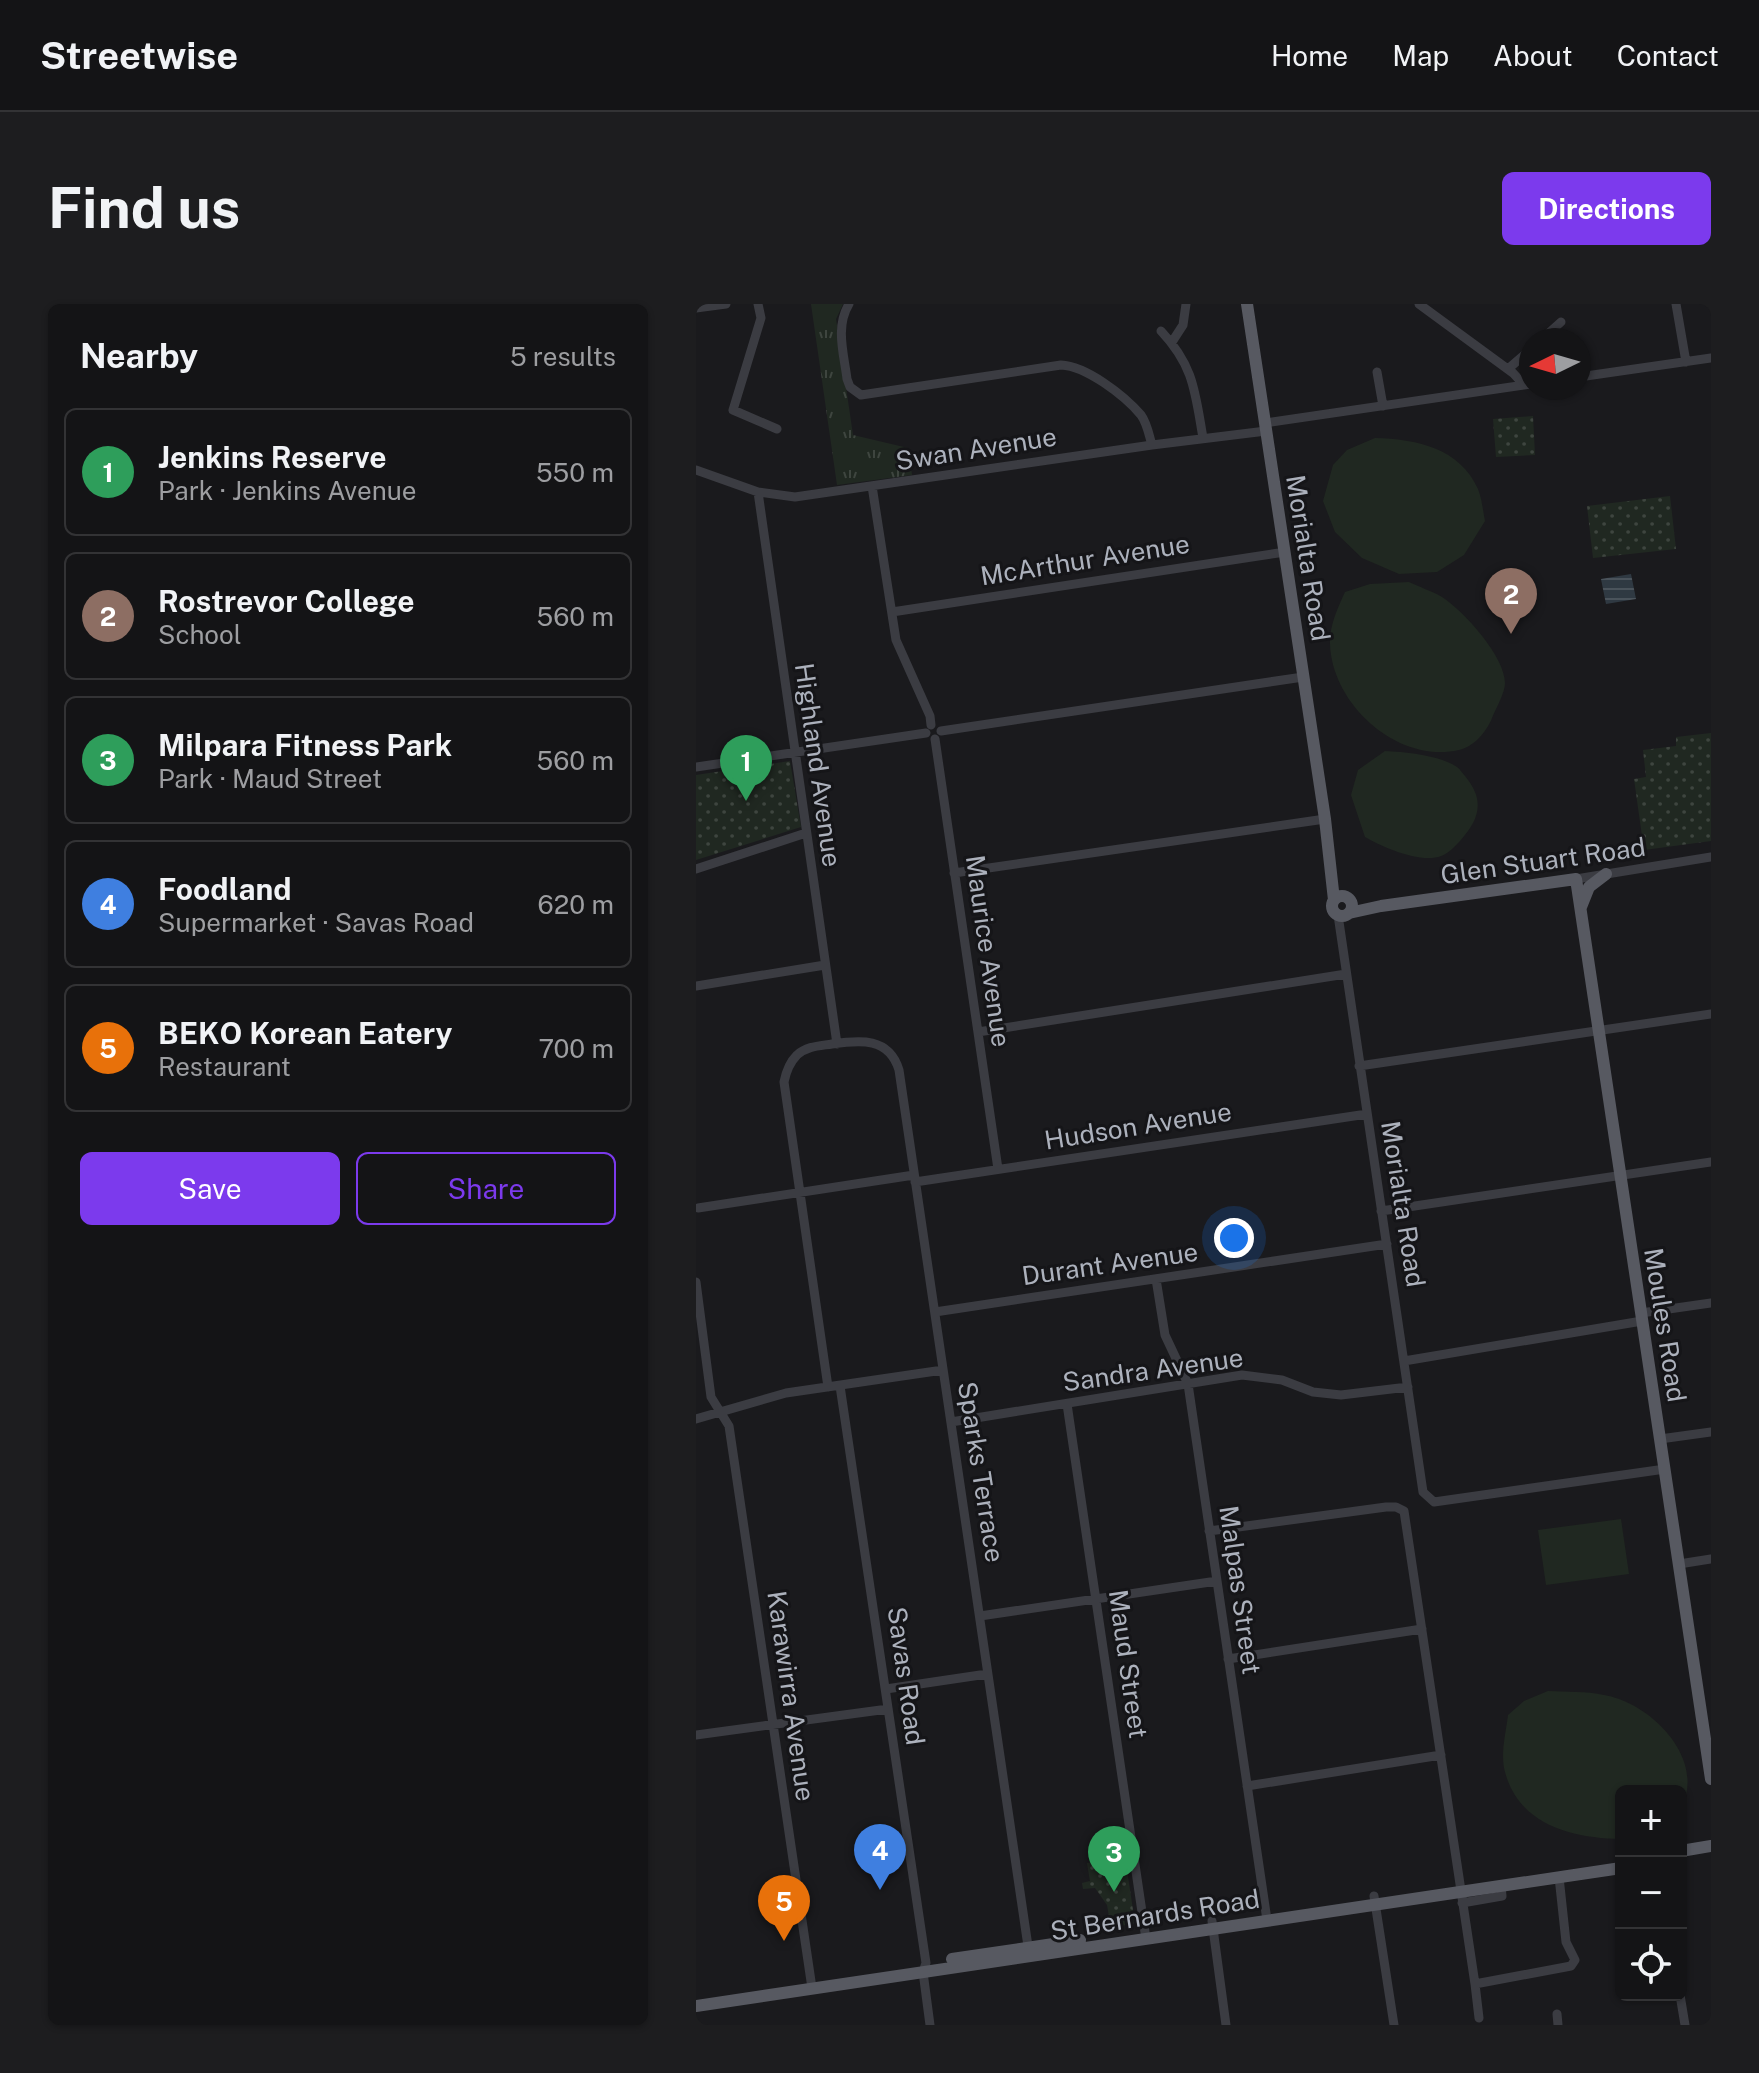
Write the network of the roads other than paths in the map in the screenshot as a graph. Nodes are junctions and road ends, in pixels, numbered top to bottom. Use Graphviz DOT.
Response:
graph roads {
  1 [pos="726,304"];
  2 [pos="758,304"];
  3 [pos="849,304"];
  4 [pos="1186,304"];
  5 [pos="1247,304"];
  6 [pos="1420,304"];
  7 [pos="1676,304"];
  8 [pos="696,308"];
  9 [pos="1561,322"];
  10 [pos="1554,328"];
  11 [pos="1161,331"];
  12 [pos="1172,342"];
  13 [pos="1711,358"];
  14 [pos="1519,359"];
  15 [pos="1686,362"];
  16 [pos="1508,369"];
  17 [pos="1377,372"];
  18 [pos="1591,375"];
  19 [pos="1519,378"];
  20 [pos="1519,386"];
  21 [pos="1383,406"];
  22 [pos="1266,427"];
  23 [pos="777,429"];
  24 [pos="1203,438"];
  25 [pos="1152,445"];
  26 [pos="696,470"];
  27 [pos="872,486"];
  28 [pos="758,492"];
  29 [pos="1285,552"];
  30 [pos="892,612"];
  31 [pos="1303,677"];
  32 [pos="933,732"];
  33 [pos="794,753"];
  34 [pos="696,767"];
  35 [pos="1325,819"];
  36 [pos="806,833"];
  37 [pos="1711,857"];
  38 [pos="1331,866"];
  39 [pos="696,869"];
  40 [pos="954,873"];
  41 [pos="1606,874"];
  42 [pos="1576,879"];
  43 [pos="1347,907"];
  44 [pos="1581,911"];
  45 [pos="825,965"];
  46 [pos="1346,974"];
  47 [pos="696,986"];
  48 [pos="1711,1014"];
  49 [pos="1599,1031"];
  50 [pos="978,1032"];
  51 [pos="837,1044"];
  52 [pos="1359,1066"];
  53 [pos="1367,1114"];
  54 [pos="1711,1162"];
  55 [pos="998,1169"];
  56 [pos="1621,1176"];
  57 [pos="915,1178"];
  58 [pos="800,1194"];
  59 [pos="697,1209"];
  60 [pos="1381,1211"];
  61 [pos="1387,1244"];
  62 [pos="1156,1279"];
  63 [pos="696,1282"];
  64 [pos="1711,1303"];
  65 [pos="935,1312"];
  66 [pos="1642,1317"];
  67 [pos="1404,1361"];
  68 [pos="943,1370"];
  69 [pos="1188,1384"];
  70 [pos="840,1386"];
  71 [pos="828,1387"];
  72 [pos="1408,1387"];
  73 [pos="1067,1404"];
  74 [pos="722,1412"];
  75 [pos="696,1419"];
  76 [pos="951,1422"];
  77 [pos="1711,1432"];
  78 [pos="1660,1439"];
  79 [pos="1665,1469"];
  80 [pos="1209,1531"];
  81 [pos="1711,1559"];
  82 [pos="1679,1564"];
  83 [pos="1217,1581"];
  84 [pos="1096,1598"];
  85 [pos="980,1616"];
  86 [pos="1422,1629"];
  87 [pos="1228,1659"];
  88 [pos="987,1674"];
  89 [pos="886,1689"];
  90 [pos="888,1709"];
  91 [pos="773,1724"];
  92 [pos="696,1735"];
  93 [pos="1441,1755"];
  94 [pos="1711,1779"];
  95 [pos="1247,1786"];
  96 [pos="1711,1846"];
  97 [pos="1687,1850"];
  98 [pos="1711,1854"];
  99 [pos="1687,1858"];
  100 [pos="1615,1861"];
  101 [pos="1615,1869"];
  102 [pos="1559,1877"];
  103 [pos="1460,1893"];
  104 [pos="1375,1900"];
  105 [pos="1266,1916"];
  106 [pos="1212,1925"];
  107 [pos="1145,1935"];
  108 [pos="1029,1952"];
  109 [pos="924,1968"];
  110 [pos="812,1984"];
  111 [pos="1475,1984"];
  112 [pos="696,1998"];
  113 [pos="1681,2001"];
  114 [pos="696,2006"];
  115 [pos="1479,2018"];
  116 [pos="930,2025"];
  117 [pos="1226,2025"];
  118 [pos="1394,2025"];
  119 [pos="1685,2025"];
  1 -- 8 [label="street"];
  2 -- 23 [label="street"];
  3 -- 25 [label="street"];
  4 -- 12 [label="street"];
  5 -- 22 [label="main road, Morialta Road"];
  6 -- 16 [label="street"];
  7 -- 15 [label="street"];
  9 -- 10 [label="street"];
  11 -- 12 [label="street"];
  12 -- 24 [label="street"];
  13 -- 15 [label="street"];
  14 -- 16 [label="street"];
  15 -- 18 [label="street"];
  16 -- 19 [label="street"];
  17 -- 21 [label="street"];
  20 -- 21 [label="street, Swan Avenue"];
  21 -- 22 [label="street, Swan Avenue"];
  22 -- 24 [label="street, Swan Avenue"];
  22 -- 29 [label="main road, Morialta Road"];
  24 -- 25 [label="street, Swan Avenue"];
  25 -- 27 [label="street, Swan Avenue"];
  26 -- 28 [label="street, Swan Avenue"];
  27 -- 28 [label="street, Swan Avenue"];
  27 -- 30 [label="street, Maurice Avenue"];
  28 -- 33 [label="street, Highland Avenue"];
  29 -- 30 [label="street, McArthur Avenue"];
  29 -- 31 [label="main road, Morialta Road"];
  30 -- 32 [label="street, Maurice Avenue"];
  31 -- 32 [label="street"];
  31 -- 35 [label="main road, Morialta Road"];
  32 -- 33 [label="street"];
  32 -- 40 [label="street, Maurice Avenue"];
  33 -- 34 [label="street"];
  33 -- 36 [label="street, Highland Avenue"];
  35 -- 38 [label="main road, Morialta Road"];
  35 -- 40 [label="street"];
  36 -- 39 [label="street"];
  36 -- 45 [label="street, Highland Avenue"];
  37 -- 41 [label="street, Glen Stuart Road"];
  38 -- 43 [label="main road, Morialta Road"];
  38 -- 43 [label="main road, Morialta Road"];
  40 -- 50 [label="street, Maurice Avenue"];
  41 -- 42 [label="street, Glen Stuart Road"];
  41 -- 44 [label="main road"];
  42 -- 43 [label="main road, Glen Stuart Road"];
  42 -- 44 [label="main road, Moules Road"];
  43 -- 46 [label="street, Morialta Road"];
  44 -- 49 [label="main road, Moules Road"];
  45 -- 47 [label="street"];
  45 -- 51 [label="street, Highland Avenue"];
  46 -- 50 [label="street"];
  46 -- 52 [label="street, Morialta Road"];
  48 -- 49 [label="street"];
  49 -- 52 [label="street"];
  49 -- 56 [label="main road, Moules Road"];
  50 -- 55 [label="street, Maurice Avenue"];
  51 -- 57 [label="street, Sparks Terrace"];
  51 -- 58 [label="street, Sparks Terrace"];
  52 -- 53 [label="street, Morialta Road"];
  53 -- 55 [label="street, Hudson Avenue"];
  53 -- 60 [label="street, Morialta Road"];
  54 -- 56 [label="street"];
  55 -- 57 [label="street, Hudson Avenue"];
  56 -- 60 [label="street"];
  56 -- 66 [label="main road, Moules Road"];
  57 -- 58 [label="street, Hudson Avenue"];
  57 -- 65 [label="street, Sparks Terrace"];
  58 -- 59 [label="street, Hudson Avenue"];
  58 -- 71 [label="street"];
  60 -- 61 [label="street, Morialta Road"];
  61 -- 62 [label="street, Durant Avenue"];
  61 -- 67 [label="street, Morialta Road"];
  62 -- 65 [label="street, Durant Avenue"];
  62 -- 69 [label="street, Malpas Street"];
  63 -- 74 [label="street, Karawirra Avenue"];
  64 -- 66 [label="street"];
  65 -- 68 [label="street, Sparks Terrace"];
  66 -- 67 [label="street"];
  66 -- 78 [label="main road, Moules Road"];
  67 -- 72 [label="street, Morialta Road"];
  68 -- 70 [label="street"];
  68 -- 76 [label="street, Sparks Terrace"];
  69 -- 72 [label="street, Sandra Avenue"];
  69 -- 73 [label="street, Sandra Avenue"];
  69 -- 80 [label="street, Malpas Street"];
  70 -- 71 [label="street"];
  70 -- 89 [label="street, Savas Road"];
  71 -- 74 [label="street"];
  72 -- 79 [label="street, Morialta Road"];
  73 -- 76 [label="street, Sandra Avenue"];
  73 -- 84 [label="street, Maud Street"];
  74 -- 75 [label="street"];
  74 -- 91 [label="street, Karawirra Avenue"];
  76 -- 85 [label="street, Sparks Terrace"];
  77 -- 78 [label="street"];
  78 -- 79 [label="main road, Moules Road"];
  79 -- 82 [label="main road, Moules Road"];
  80 -- 83 [label="street, Malpas Street"];
  80 -- 86 [label="street"];
  81 -- 82 [label="street"];
  82 -- 94 [label="main road, Moules Road"];
  83 -- 84 [label="street"];
  83 -- 87 [label="street, Malpas Street"];
  84 -- 85 [label="street"];
  84 -- 107 [label="street, Maud Street"];
  85 -- 88 [label="street, Sparks Terrace"];
  86 -- 87 [label="street"];
  86 -- 93 [label="street"];
  87 -- 95 [label="street, Malpas Street"];
  88 -- 89 [label="street"];
  88 -- 108 [label="street, Sparks Terrace"];
  89 -- 90 [label="street, Savas Road"];
  90 -- 91 [label="street"];
  90 -- 109 [label="street, Savas Road"];
  91 -- 92 [label="street"];
  91 -- 110 [label="street, Karawirra Avenue"];
  93 -- 95 [label="street"];
  93 -- 103 [label="street"];
  95 -- 105 [label="street, Malpas Street"];
  96 -- 97 [label="main road"];
  98 -- 99 [label="main road"];
  100 -- 103 [label="main road, St Bernards Road"];
  101 -- 102 [label="main road, St Bernards Road"];
  102 -- 103 [label="main road, St Bernards Road"];
  102 -- 111 [label="street"];
  103 -- 104 [label="main road, St Bernards Road"];
  103 -- 111 [label="street"];
  104 -- 105 [label="main road, St Bernards Road"];
  104 -- 118 [label="street"];
  105 -- 106 [label="main road, St Bernards Road"];
  106 -- 107 [label="main road, St Bernards Road"];
  106 -- 117 [label="street"];
  107 -- 108 [label="main road, St Bernards Road"];
  108 -- 109 [label="main road, St Bernards Road"];
  109 -- 110 [label="main road, St Bernards Road"];
  109 -- 116 [label="street, Savas Road"];
  110 -- 112 [label="main road, St Bernards Road"];
  110 -- 114 [label="main road, St Bernards Road"];
  111 -- 115 [label="street"];
  113 -- 119 [label="street"];
}
